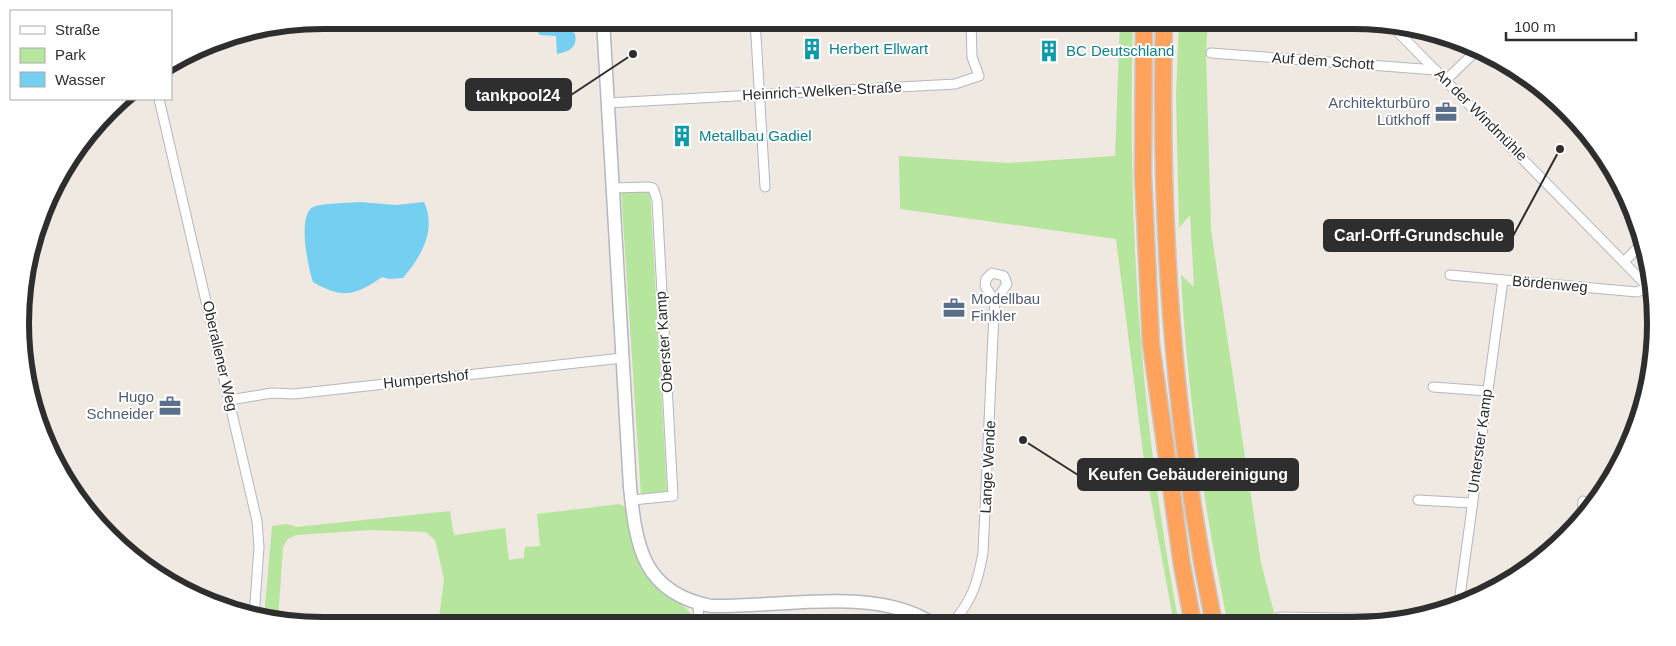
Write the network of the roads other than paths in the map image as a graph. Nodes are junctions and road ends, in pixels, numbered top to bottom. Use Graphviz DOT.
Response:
graph roads {
  1 [pos="604,29"];
  2 [pos="755,29"];
  3 [pos="971,29"];
  4 [pos="1144,29"];
  5 [pos="1164,29"];
  6 [pos="1399,32"];
  7 [pos="1211,53"];
  8 [pos="1472,54"];
  9 [pos="1436,70"];
  10 [pos="1446,80"];
  11 [pos="759,94"];
  12 [pos="159,100"];
  13 [pos="608,103"];
  14 [pos="765,187"];
  15 [pos="612,188"];
  16 [pos="1637,248"];
  17 [pos="1624,262"];
  18 [pos="1450,275"];
  19 [pos="1503,280"];
  20 [pos="1645,284"];
  21 [pos="1646,291"];
  22 [pos="995,302"];
  23 [pos="622,358"];
  24 [pos="1433,387"];
  25 [pos="1487,391"];
  26 [pos="230,400"];
  27 [pos="632,500"];
  28 [pos="1418,500"];
  29 [pos="1584,501"];
  30 [pos="1471,503"];
  31 [pos="1584,505"];
  32 [pos="1460,597"];
  33 [pos="698,603"];
  34 [pos="255,609"];
  35 [pos="699,617"];
  36 [pos="917,617"];
  37 [pos="958,617"];
  38 [pos="1192,617"];
  39 [pos="1213,617"];
  1 -- 13 [label="main road"];
  2 -- 11 [label="street"];
  3 -- 11 [label="street, Heinrich-Welken-Straße"];
  4 -- 38 [label="highway"];
  5 -- 39 [label="highway"];
  6 -- 9 [label="street, An der Windmühle"];
  7 -- 9 [label="street, Auf dem Schott"];
  8 -- 10 [label="street"];
  9 -- 10 [label="street, An der Windmühle"];
  10 -- 17 [label="street, An der Windmühle"];
  11 -- 13 [label="street, Heinrich-Welken-Straße"];
  11 -- 14 [label="street"];
  12 -- 26 [label="street, Oberallener Weg"];
  13 -- 15 [label="main road"];
  15 -- 23 [label="main road"];
  15 -- 27 [label="street, Oberster Kamp"];
  16 -- 17 [label="street"];
  17 -- 20 [label="street, An der Windmühle"];
  18 -- 19 [label="street, Bördenweg"];
  19 -- 21 [label="street, Bördenweg"];
  19 -- 25 [label="street, Unterster Kamp"];
  22 -- 37 [label="street, Lange Wende"];
  23 -- 26 [label="street, Humpertshof"];
  23 -- 27 [label="main road"];
  24 -- 25 [label="street"];
  25 -- 30 [label="street, Unterster Kamp"];
  26 -- 34 [label="street, Oberallener Weg"];
  27 -- 33 [label="main road"];
  28 -- 30 [label="street"];
  29 -- 31 [label="street"];
  30 -- 32 [label="street, Unterster Kamp"];
  33 -- 35 [label="street"];
  33 -- 36 [label="main road"];
}
